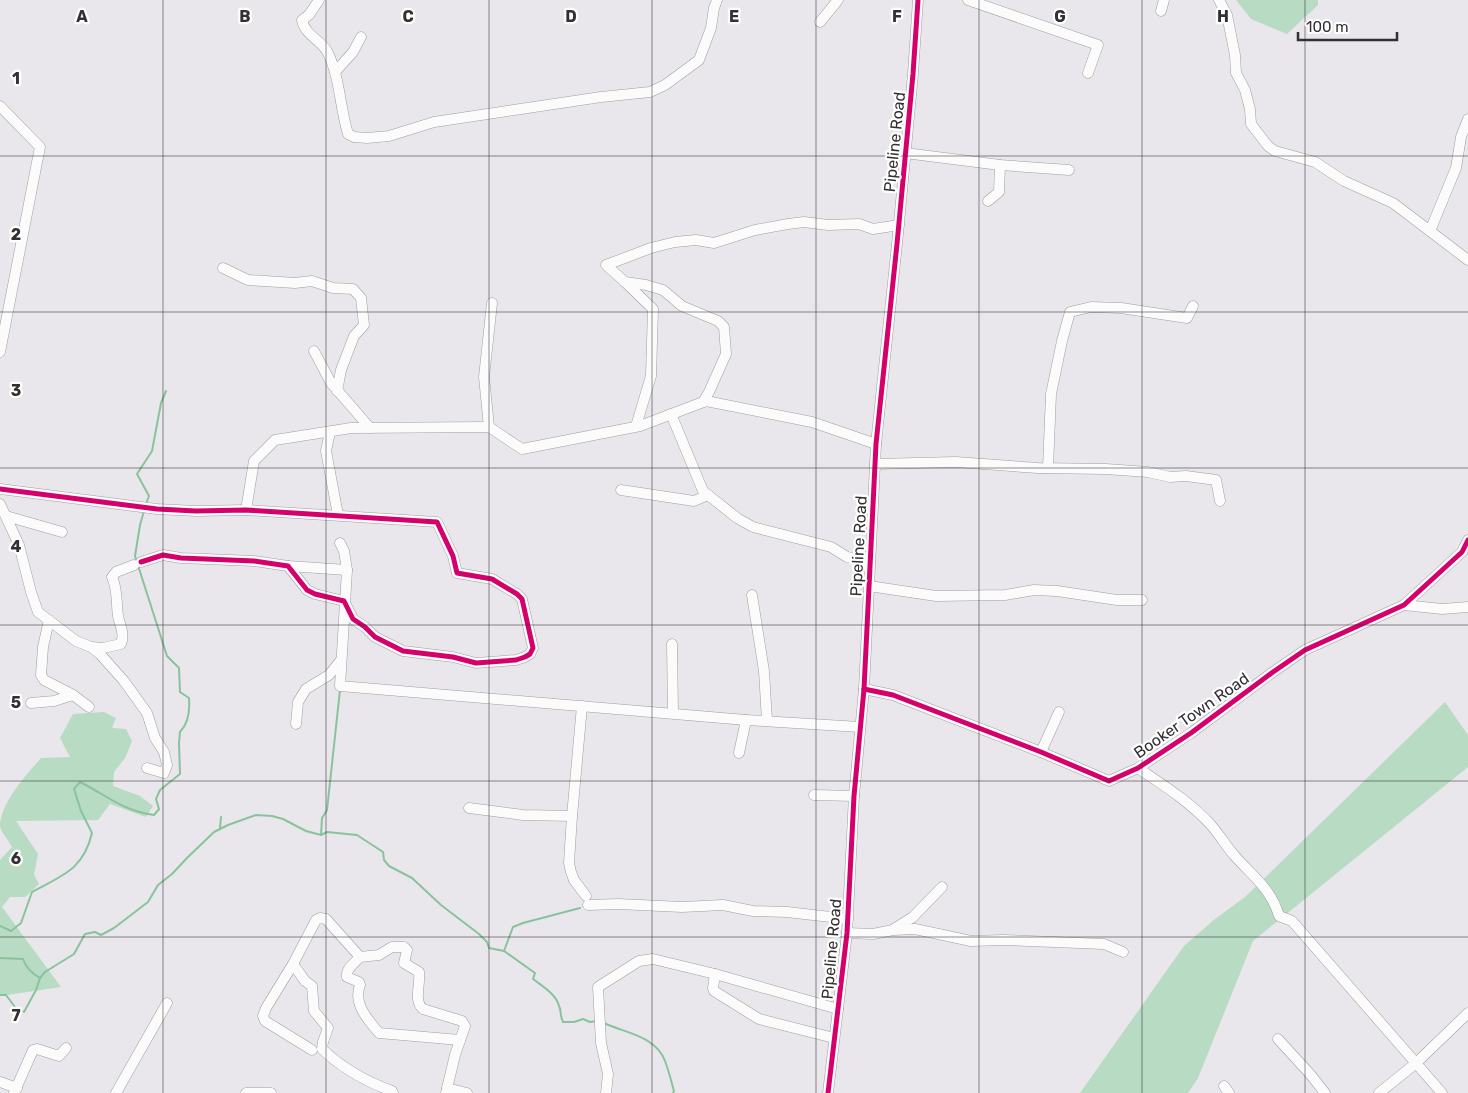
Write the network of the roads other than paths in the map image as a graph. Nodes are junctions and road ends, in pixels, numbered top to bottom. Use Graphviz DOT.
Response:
graph roads {
  1 [pos="319,0"];
  2 [pos="717,0"];
  3 [pos="838,0"];
  4 [pos="918,0"];
  5 [pos="968,0"];
  6 [pos="1164,0"];
  7 [pos="1219,0"];
  8 [pos="1161,11"];
  9 [pos="820,22"];
  10 [pos="361,37"];
  11 [pos="335,72"];
  12 [pos="1088,73"];
  13 [pos="0,106"];
  14 [pos="1468,120"];
  15 [pos="905,153"];
  16 [pos="1000,164"];
  17 [pos="1069,170"];
  18 [pos="988,201"];
  19 [pos="899,225"];
  20 [pos="1430,231"];
  21 [pos="1468,260"];
  22 [pos="222,268"];
  23 [pos="625,282"];
  24 [pos="492,303"];
  25 [pos="1193,306"];
  26 [pos="314,351"];
  27 [pos="0,352"];
  28 [pos="336,390"];
  29 [pos="709,392"];
  30 [pos="703,402"];
  31 [pos="716,404"];
  32 [pos="671,414"];
  33 [pos="636,426"];
  34 [pos="489,427"];
  35 [pos="370,428"];
  36 [pos="330,432"];
  37 [pos="876,444"];
  38 [pos="875,464"];
  39 [pos="1048,468"];
  40 [pos="0,489"];
  41 [pos="621,490"];
  42 [pos="708,495"];
  43 [pos="1220,502"];
  44 [pos="0,504"];
  45 [pos="246,510"];
  46 [pos="338,515"];
  47 [pos="6,516"];
  48 [pos="62,532"];
  49 [pos="1468,540"];
  50 [pos="340,542"];
  51 [pos="870,562"];
  52 [pos="288,566"];
  53 [pos="347,570"];
  54 [pos="869,586"];
  55 [pos="752,595"];
  56 [pos="344,600"];
  57 [pos="1142,600"];
  58 [pos="1404,605"];
  59 [pos="1468,607"];
  60 [pos="49,620"];
  61 [pos="672,644"];
  62 [pos="91,646"];
  63 [pos="341,660"];
  64 [pos="864,689"];
  65 [pos="72,695"];
  66 [pos="31,703"];
  67 [pos="582,706"];
  68 [pos="88,707"];
  69 [pos="1059,712"];
  70 [pos="673,713"];
  71 [pos="746,720"];
  72 [pos="767,721"];
  73 [pos="296,724"];
  74 [pos="860,727"];
  75 [pos="1041,752"];
  76 [pos="739,753"];
  77 [pos="147,768"];
  78 [pos="1138,768"];
  79 [pos="814,796"];
  80 [pos="854,796"];
  81 [pos="469,808"];
  82 [pos="572,816"];
  83 [pos="942,887"];
  84 [pos="848,919"];
  85 [pos="893,930"];
  86 [pos="848,934"];
  87 [pos="1123,952"];
  88 [pos="360,957"];
  89 [pos="293,964"];
  90 [pos="715,974"];
  91 [pos="167,1003"];
  92 [pos="838,1009"];
  93 [pos="1468,1013"];
  94 [pos="834,1038"];
  95 [pos="1278,1039"];
  96 [pos="460,1040"];
  97 [pos="66,1048"];
  98 [pos="312,1050"];
  99 [pos="1416,1064"];
  100 [pos="0,1082"];
  101 [pos="16,1090"];
  102 [pos="447,1090"];
  103 [pos="116,1093"];
  104 [pos="246,1093"];
  105 [pos="271,1093"];
  106 [pos="393,1093"];
  107 [pos="467,1093"];
  108 [pos="606,1093"];
  109 [pos="828,1093"];
  110 [pos="1325,1093"];
  111 [pos="1379,1093"];
  112 [pos="1442,1093"];
  1 -- 11 [label="street"];
  2 -- 11 [label="street"];
  3 -- 9 [label="street"];
  4 -- 15 [label="street, Pipeline Road"];
  5 -- 12 [label="street"];
  6 -- 8 [label="street"];
  7 -- 20 [label="street"];
  10 -- 11 [label="street"];
  13 -- 27 [label="street"];
  14 -- 20 [label="street"];
  15 -- 16 [label="street"];
  15 -- 19 [label="street, Pipeline Road"];
  16 -- 17 [label="street"];
  16 -- 18 [label="street"];
  19 -- 23 [label="street"];
  19 -- 37 [label="street, Pipeline Road"];
  20 -- 21 [label="street"];
  22 -- 28 [label="street"];
  23 -- 29 [label="street"];
  23 -- 33 [label="street"];
  24 -- 34 [label="street"];
  25 -- 39 [label="street"];
  26 -- 28 [label="street"];
  28 -- 35 [label="street"];
  29 -- 30 [label="street"];
  29 -- 31 [label="street"];
  30 -- 31 [label="street"];
  30 -- 32 [label="street"];
  31 -- 37 [label="street"];
  32 -- 33 [label="street"];
  32 -- 42 [label="street"];
  33 -- 34 [label="street"];
  34 -- 35 [label="street"];
  35 -- 36 [label="street"];
  36 -- 45 [label="street"];
  36 -- 46 [label="street"];
  37 -- 38 [label="street, Pipeline Road"];
  38 -- 39 [label="street"];
  38 -- 51 [label="street, Pipeline Road"];
  39 -- 43 [label="street"];
  40 -- 45 [label="street"];
  41 -- 42 [label="street"];
  42 -- 51 [label="street"];
  44 -- 47 [label="street"];
  45 -- 46 [label="street"];
  46 -- 56 [label="street"];
  47 -- 48 [label="street"];
  47 -- 60 [label="street"];
  49 -- 58 [label="street, Booker Town Road"];
  50 -- 53 [label="street"];
  51 -- 54 [label="street, Pipeline Road"];
  52 -- 53 [label="street"];
  52 -- 56 [label="street"];
  52 -- 62 [label="street"];
  53 -- 56 [label="street"];
  54 -- 57 [label="street"];
  54 -- 64 [label="street, Pipeline Road"];
  55 -- 72 [label="street"];
  56 -- 63 [label="street"];
  58 -- 59 [label="street"];
  58 -- 78 [label="street, Booker Town Road"];
  60 -- 62 [label="street"];
  60 -- 65 [label="street"];
  61 -- 70 [label="street"];
  62 -- 77 [label="street"];
  63 -- 67 [label="street"];
  63 -- 73 [label="street"];
  64 -- 74 [label="street, Pipeline Road"];
  64 -- 75 [label="street, Booker Town Road"];
  65 -- 66 [label="street"];
  65 -- 68 [label="street"];
  67 -- 70 [label="street"];
  67 -- 82 [label="street"];
  69 -- 75 [label="street"];
  70 -- 71 [label="street"];
  71 -- 72 [label="street"];
  71 -- 76 [label="street"];
  72 -- 74 [label="street"];
  74 -- 80 [label="street, Pipeline Road"];
  75 -- 78 [label="street, Booker Town Road"];
  78 -- 99 [label="street"];
  79 -- 80 [label="street"];
  80 -- 84 [label="street, Pipeline Road"];
  81 -- 82 [label="street"];
  82 -- 84 [label="street"];
  83 -- 85 [label="street"];
  84 -- 86 [label="street, Pipeline Road"];
  85 -- 86 [label="street"];
  85 -- 87 [label="street"];
  86 -- 92 [label="street, Pipeline Road"];
  88 -- 89 [label="street"];
  88 -- 96 [label="street"];
  88 -- 96 [label="street"];
  89 -- 98 [label="street"];
  89 -- 106 [label="street"];
  90 -- 92 [label="street"];
  90 -- 94 [label="street"];
  90 -- 108 [label="street"];
  91 -- 103 [label="street"];
  92 -- 94 [label="street, Pipeline Road"];
  93 -- 99 [label="street"];
  94 -- 109 [label="street, Pipeline Road"];
  95 -- 110 [label="street"];
  96 -- 102 [label="street"];
  97 -- 101 [label="street"];
  99 -- 111 [label="street"];
  99 -- 112 [label="street"];
  100 -- 101 [label="street"];
  102 -- 107 [label="street"];
  104 -- 105 [label="street"];
}
